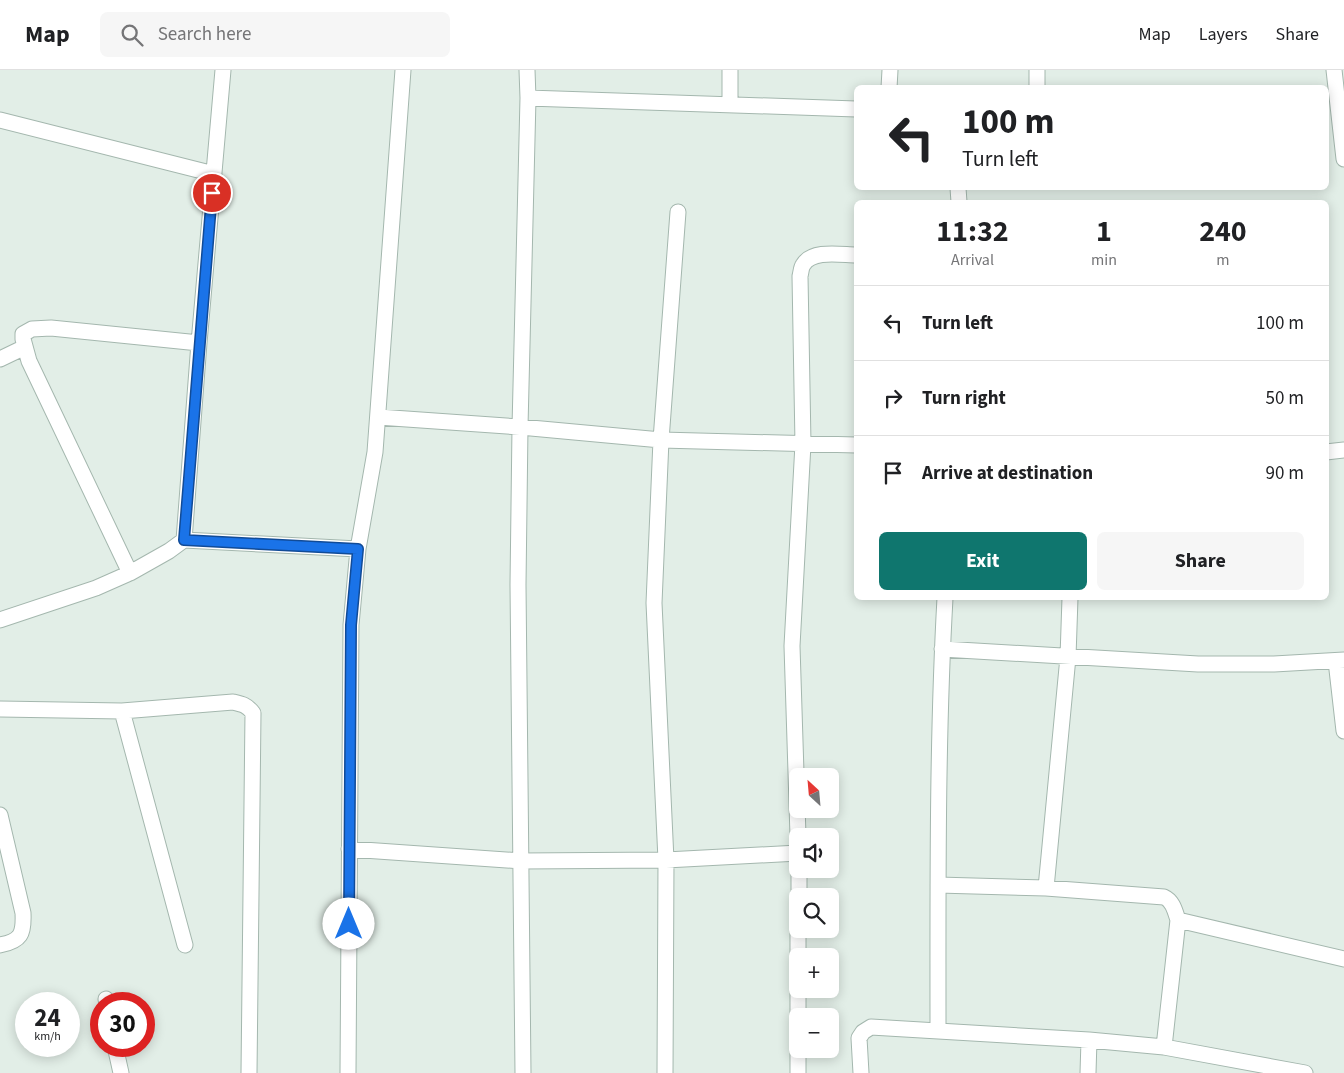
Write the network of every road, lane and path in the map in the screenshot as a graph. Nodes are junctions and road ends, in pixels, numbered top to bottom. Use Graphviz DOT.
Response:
graph roads {
  1 [pos="223,70"];
  2 [pos="403,70"];
  3 [pos="527,70"];
  4 [pos="730,70"];
  5 [pos="890,70"];
  6 [pos="1037,70"];
  7 [pos="1334,70"];
  8 [pos="889,85"];
  9 [pos="1037,85"];
  10 [pos="528,98"];
  11 [pos="1335,98"];
  12 [pos="730,104"];
  13 [pos="854,109"];
  14 [pos="0,120"];
  15 [pos="1344,159"];
  16 [pos="214,174"];
  17 [pos="678,212"];
  18 [pos="854,256"];
  19 [pos="199,343"];
  20 [pos="25,347"];
  21 [pos="0,359"];
  22 [pos="378,417"];
  23 [pos="520,427"];
  24 [pos="661,440"];
  25 [pos="803,444"];
  26 [pos="854,445"];
  27 [pos="1344,450"];
  28 [pos="1329,452"];
  29 [pos="184,540"];
  30 [pos="358,549"];
  31 [pos="130,573"];
  32 [pos="945,600"];
  33 [pos="1070,600"];
  34 [pos="0,620"];
  35 [pos="942,649"];
  36 [pos="1068,657"];
  37 [pos="1340,661"];
  38 [pos="0,709"];
  39 [pos="122,712"];
  40 [pos="1344,731"];
  41 [pos="0,815"];
  42 [pos="798,828"];
  43 [pos="349,849"];
  44 [pos="789,853"];
  45 [pos="666,860"];
  46 [pos="521,861"];
  47 [pos="938,885"];
  48 [pos="1046,888"];
  49 [pos="1178,920"];
  50 [pos="0,945"];
  51 [pos="185,946"];
  52 [pos="1344,959"];
  53 [pos="938,1031"];
  54 [pos="1089,1040"];
  55 [pos="1164,1046"];
  56 [pos="117,1057"];
  57 [pos="798,1058"];
  58 [pos="1244,1067"];
  59 [pos="120,1073"];
  60 [pos="249,1073"];
  61 [pos="348,1073"];
  62 [pos="523,1073"];
  63 [pos="665,1073"];
  64 [pos="798,1073"];
  65 [pos="861,1073"];
  66 [pos="1088,1073"];
  67 [pos="1305,1073"];
  1 -- 16 [label="street"];
  2 -- 22 [label="street"];
  3 -- 10 [label="street"];
  4 -- 12 [label="street"];
  5 -- 8 [label="street"];
  6 -- 9 [label="street"];
  7 -- 11 [label="street"];
  10 -- 12 [label="street"];
  10 -- 23 [label="street"];
  11 -- 15 [label="street"];
  12 -- 13 [label="street"];
  14 -- 16 [label="street"];
  16 -- 19 [label="street"];
  17 -- 24 [label="street"];
  18 -- 25 [label="street"];
  19 -- 20 [label="street"];
  19 -- 29 [label="street"];
  20 -- 21 [label="street"];
  20 -- 31 [label="street"];
  22 -- 23 [label="street"];
  22 -- 30 [label="street"];
  23 -- 24 [label="street"];
  23 -- 46 [label="street"];
  24 -- 25 [label="street"];
  24 -- 45 [label="street"];
  25 -- 26 [label="street"];
  25 -- 42 [label="street"];
  27 -- 28 [label="street"];
  29 -- 30 [label="street"];
  29 -- 31 [label="street"];
  30 -- 43 [label="street"];
  31 -- 34 [label="street"];
  32 -- 35 [label="street"];
  33 -- 36 [label="street"];
  35 -- 36 [label="street"];
  35 -- 47 [label="street"];
  36 -- 37 [label="street"];
  36 -- 48 [label="street"];
  37 -- 40 [label="street"];
  38 -- 39 [label="street"];
  39 -- 51 [label="street"];
  39 -- 60 [label="street"];
  41 -- 50 [label="street"];
  43 -- 46 [label="street"];
  43 -- 61 [label="street"];
  44 -- 45 [label="street"];
  45 -- 46 [label="street"];
  45 -- 63 [label="street"];
  46 -- 62 [label="street"];
  47 -- 48 [label="street"];
  47 -- 53 [label="street"];
  48 -- 49 [label="street"];
  49 -- 52 [label="street"];
  49 -- 55 [label="street"];
  53 -- 54 [label="street"];
  53 -- 65 [label="street"];
  54 -- 55 [label="street"];
  54 -- 66 [label="street"];
  55 -- 58 [label="street"];
  56 -- 59 [label="street"];
  57 -- 64 [label="street"];
  58 -- 67 [label="street"];
}
